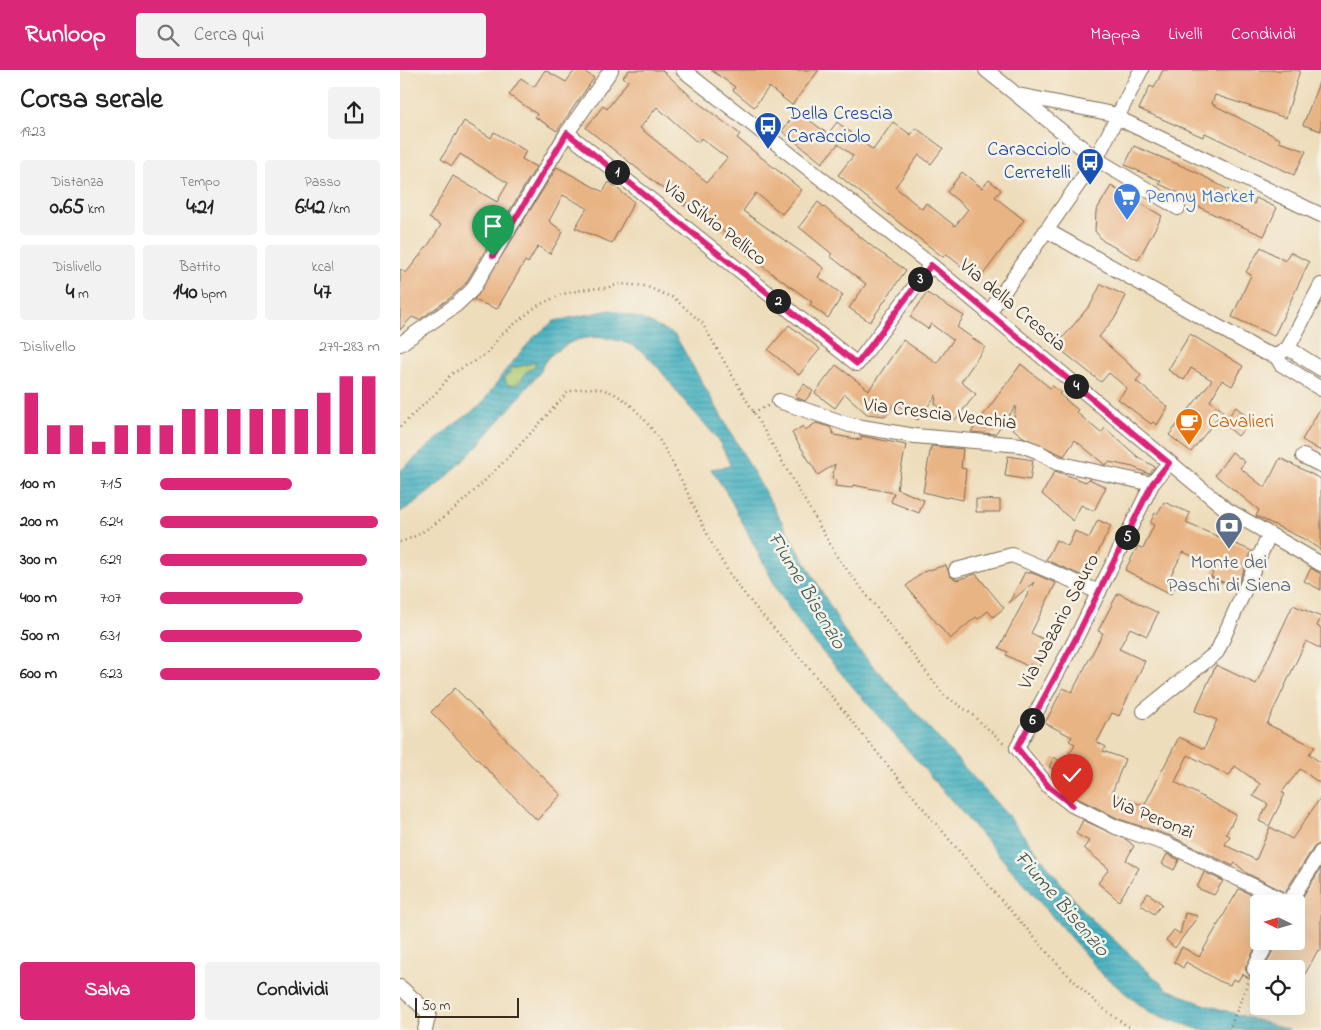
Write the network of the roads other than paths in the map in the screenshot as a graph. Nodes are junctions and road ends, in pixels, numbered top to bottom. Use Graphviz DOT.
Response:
graph roads {
  1 [pos="611,70"];
  2 [pos="682,70"];
  3 [pos="986,70"];
  4 [pos="1141,70"];
  5 [pos="1016,95"];
  6 [pos="1118,115"];
  7 [pos="567,133"];
  8 [pos="1096,159"];
  9 [pos="1178,208"];
  10 [pos="1321,215"];
  11 [pos="1046,230"];
  12 [pos="931,265"];
  13 [pos="1321,285"];
  14 [pos="988,314"];
  15 [pos="400,344"];
  16 [pos="1288,348"];
  17 [pos="1276,356"];
  18 [pos="1321,368"];
  19 [pos="1321,390"];
  20 [pos="779,401"];
  21 [pos="1303,456"];
  22 [pos="1169,463"];
  23 [pos="1321,465"];
  24 [pos="1152,484"];
  25 [pos="1269,535"];
  26 [pos="1321,564"];
  27 [pos="956,570"];
  28 [pos="1099,592"];
  29 [pos="1144,711"];
  30 [pos="1017,748"];
  31 [pos="1321,852"];
  32 [pos="1272,895"];
  33 [pos="1293,895"];
  34 [pos="400,987"];
  35 [pos="425,1030"];
  1 -- 7 [label="street"];
  2 -- 12 [label="street, Via della Crescia"];
  3 -- 5 [label="street"];
  4 -- 6 [label="street"];
  5 -- 6 [label="street"];
  5 -- 8 [label="street"];
  6 -- 8 [label="street"];
  6 -- 10 [label="street"];
  7 -- 12 [label="street, Via Silvio Pellico"];
  7 -- 15 [label="street"];
  8 -- 9 [label="street"];
  8 -- 11 [label="street"];
  11 -- 14 [label="street"];
  11 -- 17 [label="street"];
  12 -- 14 [label="street, Via della Crescia"];
  13 -- 16 [label="street"];
  14 -- 22 [label="street, Via della Crescia"];
  16 -- 17 [label="street"];
  16 -- 18 [label="street"];
  17 -- 19 [label="street"];
  20 -- 24 [label="street, Via Crescia Vecchia"];
  21 -- 23 [label="street"];
  22 -- 24 [label="street, Via Nazario Sauro"];
  22 -- 25 [label="street, Via della Crescia"];
  24 -- 28 [label="street, Via Nazario Sauro"];
  25 -- 26 [label="street, Via della Crescia"];
  25 -- 29 [label="street"];
  27 -- 28 [label="street"];
  28 -- 30 [label="street, Via Nazario Sauro"];
  30 -- 32 [label="street, Via Peronzi"];
  31 -- 33 [label="street"];
  34 -- 35 [label="street"];
}
